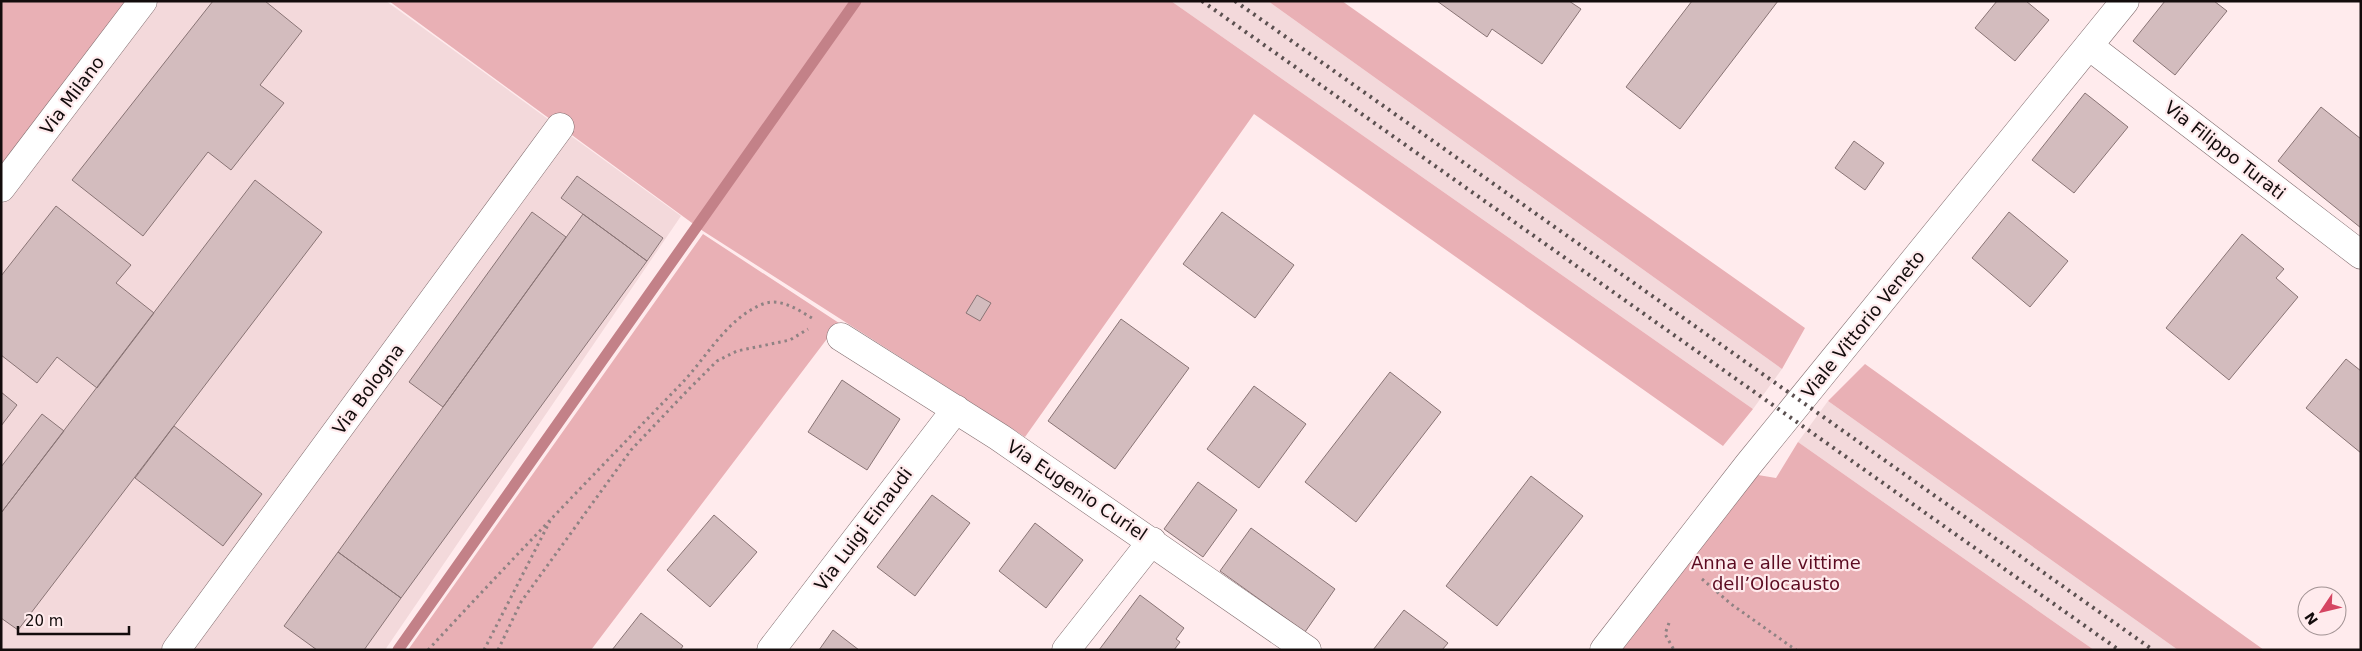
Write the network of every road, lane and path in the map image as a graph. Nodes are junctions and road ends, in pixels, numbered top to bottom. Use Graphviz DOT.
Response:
graph roads {
  1 [pos="142,1"];
  2 [pos="2125,1"];
  3 [pos="2089,46"];
  4 [pos="560,127"];
  5 [pos="1,188"];
  6 [pos="2361,255"];
  7 [pos="841,337"];
  8 [pos="956,408"];
  9 [pos="552,517"];
  10 [pos="1152,541"];
  11 [pos="1702,579"];
  12 [pos="176,650"];
  13 [pos="428,650"];
  14 [pos="484,650"];
  15 [pos="498,650"];
  16 [pos="771,650"];
  17 [pos="1066,650"];
  18 [pos="1307,650"];
  19 [pos="1604,650"];
  20 [pos="1796,650"];
  1 -- 5 [label="street, Via Milano"];
  2 -- 3 [label="street, Viale Vittorio Veneto"];
  3 -- 6 [label="street, Via Filippo Turati"];
  3 -- 19 [label="street, Viale Vittorio Veneto"];
  4 -- 12 [label="street, Via Bologna"];
  7 -- 8 [label="street, Via Eugenio Curiel"];
  8 -- 10 [label="street, Via Eugenio Curiel"];
  8 -- 16 [label="street, Via Luigi Einaudi"];
  9 -- 13 [label="path"];
  9 -- 14 [label="path"];
  9 -- 15 [label="path"];
  10 -- 17 [label="street"];
  10 -- 18 [label="street, Via Eugenio Curiel"];
  11 -- 20 [label="path"];
}
